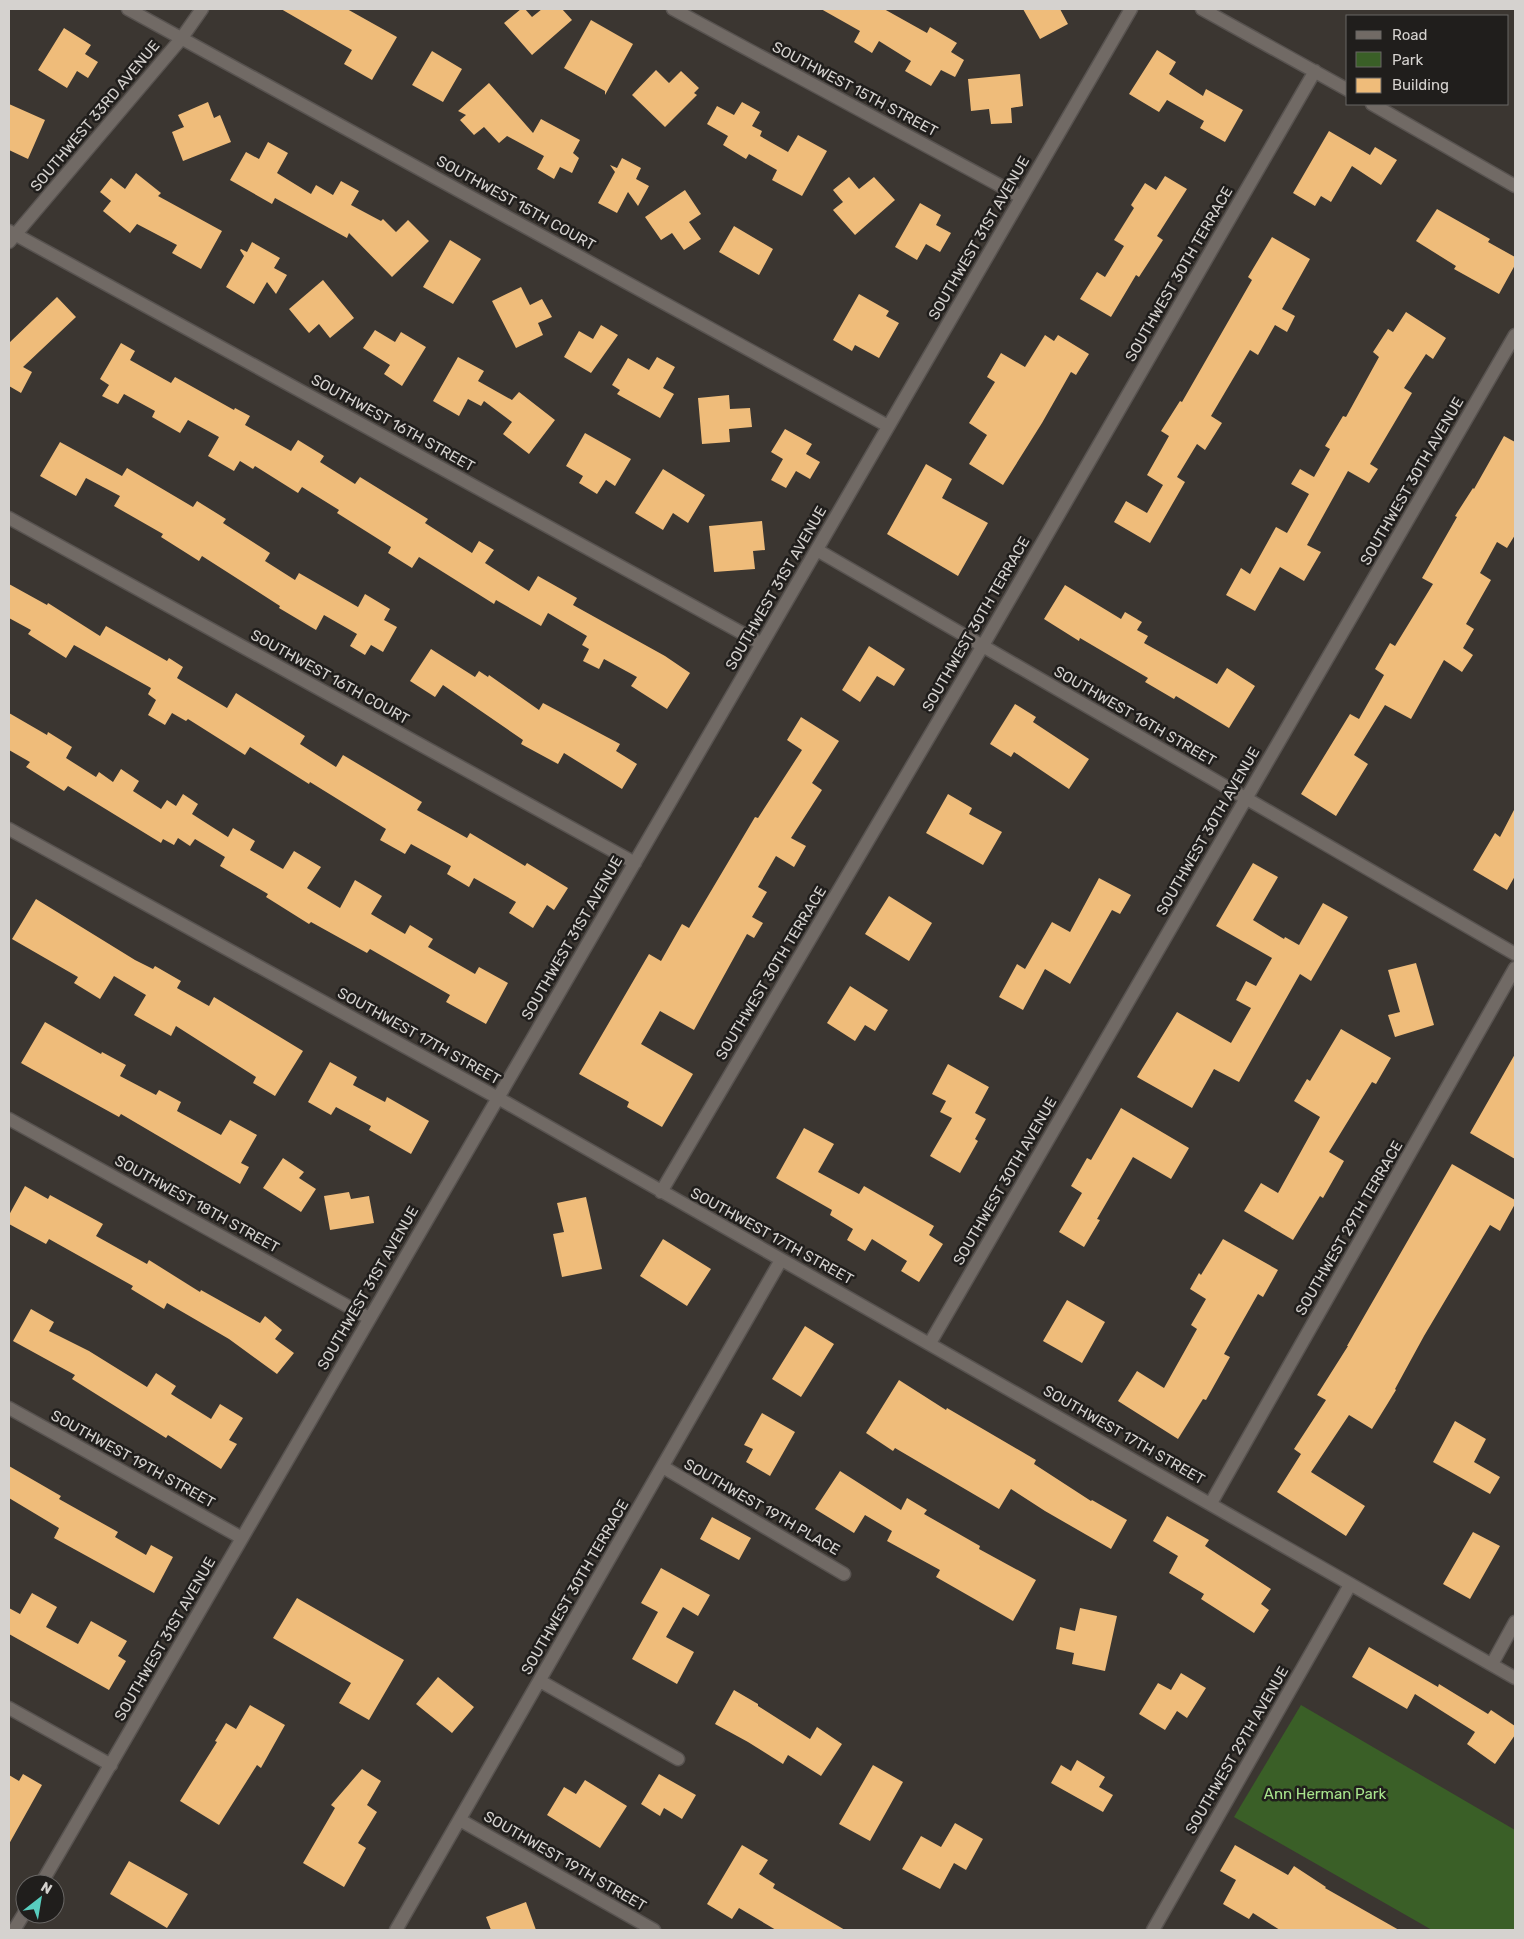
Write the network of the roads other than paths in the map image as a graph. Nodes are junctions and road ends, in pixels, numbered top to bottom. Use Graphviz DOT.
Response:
graph roads {
  1 [pos="128,9"];
  2 [pos="202,9"];
  3 [pos="673,9"];
  4 [pos="1131,9"];
  5 [pos="1202,9"];
  6 [pos="182,39"];
  7 [pos="1315,71"];
  8 [pos="1346,89"];
  9 [pos="1374,105"];
  10 [pos="1515,186"];
  11 [pos="1021,197"];
  12 [pos="11,235"];
  13 [pos="1515,335"];
  14 [pos="888,426"];
  15 [pos="9,518"];
  16 [pos="817,550"];
  17 [pos="762,644"];
  18 [pos="982,647"];
  19 [pos="1246,798"];
  20 [pos="9,829"];
  21 [pos="635,863"];
  22 [pos="1515,954"];
  23 [pos="1515,968"];
  24 [pos="498,1098"];
  25 [pos="9,1119"];
  26 [pos="661,1192"];
  27 [pos="781,1260"];
  28 [pos="369,1318"];
  29 [pos="930,1343"];
  30 [pos="9,1408"];
  31 [pos="663,1467"];
  32 [pos="1211,1503"];
  33 [pos="242,1538"];
  34 [pos="844,1574"];
  35 [pos="1350,1585"];
  36 [pos="1515,1622"];
  37 [pos="1492,1664"];
  38 [pos="1515,1678"];
  39 [pos="540,1681"];
  40 [pos="9,1708"];
  41 [pos="678,1759"];
  42 [pos="111,1765"];
  43 [pos="460,1820"];
  44 [pos="47,1874"];
  45 [pos="1159,1928"];
  46 [pos="396,1930"];
  47 [pos="654,1930"];
  1 -- 6 [label="street, SOUTHWEST 15TH COURT"];
  2 -- 6 [label="street, SOUTHWEST 33RD AVENUE"];
  3 -- 11 [label="street, SOUTHWEST 15TH STREET"];
  4 -- 11 [label="street, SOUTHWEST 31ST AVENUE"];
  5 -- 7 [label="street"];
  6 -- 12 [label="street, SOUTHWEST 33RD AVENUE"];
  6 -- 14 [label="street, SOUTHWEST 15TH COURT"];
  7 -- 8 [label="street"];
  7 -- 18 [label="street, SOUTHWEST 30TH TERRACE"];
  9 -- 10 [label="street"];
  11 -- 14 [label="street, SOUTHWEST 31ST AVENUE"];
  12 -- 17 [label="street, SOUTHWEST 16TH STREET"];
  13 -- 19 [label="street, SOUTHWEST 30TH AVENUE"];
  14 -- 16 [label="street, SOUTHWEST 31ST AVENUE"];
  15 -- 21 [label="street, SOUTHWEST 16TH COURT"];
  16 -- 17 [label="street, SOUTHWEST 31ST AVENUE"];
  16 -- 18 [label="street, SOUTHWEST 16TH STREET"];
  17 -- 21 [label="street, SOUTHWEST 31ST AVENUE"];
  18 -- 19 [label="street, SOUTHWEST 16TH STREET"];
  18 -- 26 [label="street, SOUTHWEST 30TH TERRACE"];
  19 -- 22 [label="street, SOUTHWEST 16TH STREET"];
  19 -- 29 [label="street, SOUTHWEST 30TH AVENUE"];
  20 -- 24 [label="street, SOUTHWEST 17TH STREET"];
  21 -- 24 [label="street, SOUTHWEST 31ST AVENUE"];
  23 -- 32 [label="street, SOUTHWEST 29TH TERRACE"];
  24 -- 26 [label="street, SOUTHWEST 17TH STREET"];
  24 -- 28 [label="street, SOUTHWEST 31ST AVENUE"];
  25 -- 28 [label="street, SOUTHWEST 18TH STREET"];
  26 -- 27 [label="street, SOUTHWEST 17TH STREET"];
  27 -- 29 [label="street, SOUTHWEST 17TH STREET"];
  27 -- 31 [label="street, SOUTHWEST 30TH TERRACE"];
  28 -- 33 [label="street, SOUTHWEST 31ST AVENUE"];
  29 -- 32 [label="street, SOUTHWEST 17TH STREET"];
  30 -- 33 [label="street, SOUTHWEST 19TH STREET"];
  31 -- 34 [label="street, SOUTHWEST 19TH PLACE"];
  31 -- 39 [label="street, SOUTHWEST 30TH TERRACE"];
  32 -- 35 [label="street, SOUTHWEST 17TH STREET"];
  33 -- 42 [label="street, SOUTHWEST 31ST AVENUE"];
  35 -- 37 [label="street, SOUTHWEST 17TH STREET"];
  35 -- 45 [label="street, SOUTHWEST 29TH AVENUE"];
  36 -- 37 [label="street"];
  37 -- 38 [label="street, SOUTHWEST 17TH STREET"];
  39 -- 41 [label="street"];
  39 -- 43 [label="street, SOUTHWEST 30TH TERRACE"];
  40 -- 42 [label="street"];
  42 -- 44 [label="street, SOUTHWEST 31ST AVENUE"];
  43 -- 46 [label="street, SOUTHWEST 30TH TERRACE"];
  43 -- 47 [label="street, SOUTHWEST 19TH STREET"];
}
